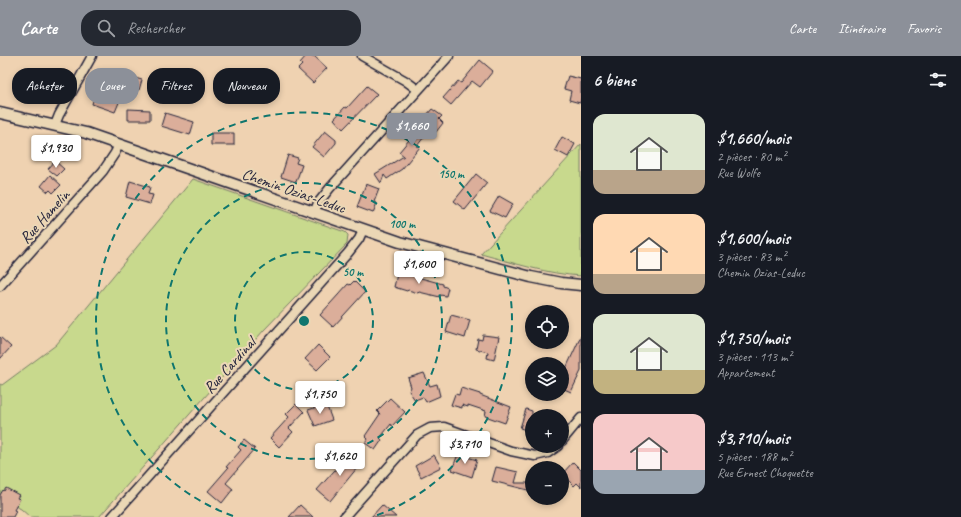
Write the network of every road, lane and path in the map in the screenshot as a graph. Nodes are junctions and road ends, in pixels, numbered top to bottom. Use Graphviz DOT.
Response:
graph roads {
  1 [pos="92,56"];
  2 [pos="362,56"];
  3 [pos="449,56"];
  4 [pos="418,90"];
  5 [pos="0,113"];
  6 [pos="55,125"];
  7 [pos="118,144"];
  8 [pos="314,213"];
  9 [pos="363,230"];
  10 [pos="581,285"];
  11 [pos="0,286"];
  12 [pos="581,418"];
  13 [pos="569,433"];
  14 [pos="548,453"];
  15 [pos="112,517"];
  16 [pos="344,517"];
  1 -- 6 [label="street"];
  2 -- 4 [label="street"];
  3 -- 4 [label="street"];
  4 -- 8 [label="street"];
  5 -- 6 [label="street, Chemin Ozias-Leduc"];
  6 -- 7 [label="street, Chemin Ozias-Leduc"];
  7 -- 8 [label="street, Chemin Ozias-Leduc"];
  7 -- 11 [label="street, Rue Hamelin"];
  8 -- 9 [label="street, Chemin Ozias-Leduc"];
  9 -- 10 [label="street, Chemin Ozias-Leduc"];
  9 -- 15 [label="street, Rue Cardinal"];
  12 -- 13 [label="street"];
  14 -- 16 [label="street"];
}
